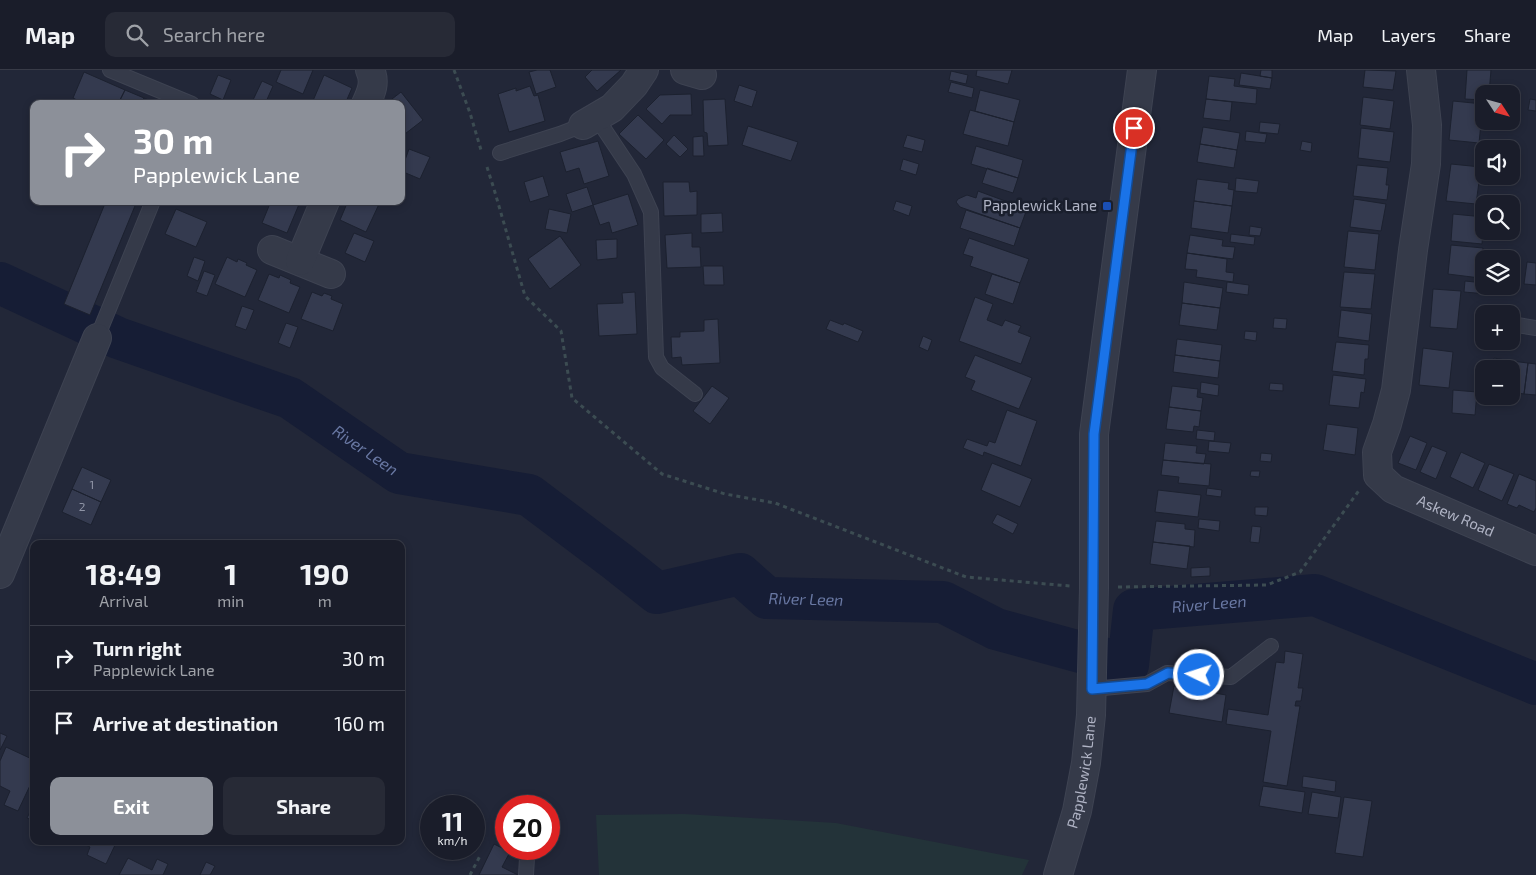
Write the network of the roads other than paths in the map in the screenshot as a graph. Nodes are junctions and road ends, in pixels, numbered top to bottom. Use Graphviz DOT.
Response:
graph roads {
  1 [pos="110,70"];
  2 [pos="370,70"];
  3 [pos="644,70"];
  4 [pos="1142,70"];
  5 [pos="1421,70"];
  6 [pos="182,100"];
  7 [pos="368,100"];
  8 [pos="589,121"];
  9 [pos="500,154"];
  10 [pos="151,205"];
  11 [pos="323,205"];
  12 [pos="272,250"];
  13 [pos="300,261"];
  14 [pos="332,274"];
  15 [pos="1520,325"];
  16 [pos="102,326"];
  17 [pos="1536,328"];
  18 [pos="695,394"];
  19 [pos="1536,551"];
  20 [pos="0,574"];
  21 [pos="1271,646"];
  22 [pos="1092,689"];
  23 [pos="526,860"];
  24 [pos="526,875"];
  25 [pos="1058,875"];
  1 -- 6 [label="lane"];
  2 -- 7 [label="street"];
  3 -- 8 [label="street"];
  4 -- 22 [label="street, Papplewick Lane"];
  5 -- 19 [label="street, Askew Road"];
  8 -- 9 [label="lane"];
  8 -- 18 [label="lane"];
  10 -- 16 [label="lane"];
  11 -- 13 [label="street"];
  12 -- 13 [label="street"];
  13 -- 14 [label="street"];
  15 -- 17 [label="lane"];
  16 -- 20 [label="street"];
  21 -- 22 [label="lane"];
  22 -- 25 [label="street, Papplewick Lane"];
  23 -- 24 [label="lane"];
}
